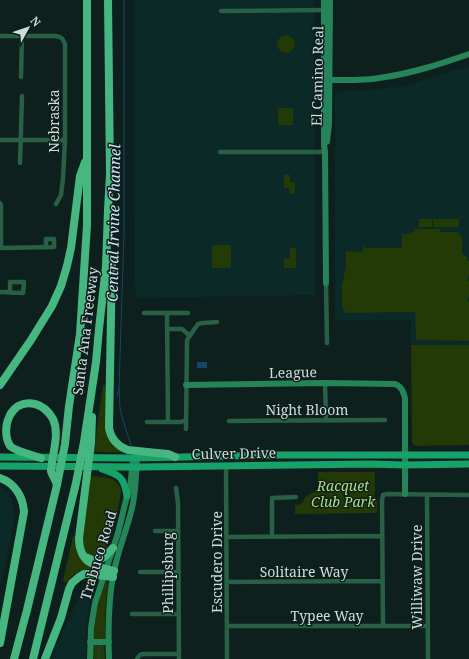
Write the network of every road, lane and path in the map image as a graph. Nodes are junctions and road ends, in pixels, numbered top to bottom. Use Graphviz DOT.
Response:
graph roads {
  1 [pos="87,0"];
  2 [pos="108,0"];
  3 [pos="324,0"];
  4 [pos="330,0"];
  5 [pos="327,10"];
  6 [pos="221,11"];
  7 [pos="0,36"];
  8 [pos="22,36"];
  9 [pos="469,54"];
  10 [pos="21,76"];
  11 [pos="327,80"];
  12 [pos="22,96"];
  13 [pos="0,140"];
  14 [pos="21,140"];
  15 [pos="65,140"];
  16 [pos="220,152"];
  17 [pos="325,152"];
  18 [pos="87,156"];
  19 [pos="20,163"];
  20 [pos="0,203"];
  21 [pos="56,204"];
  22 [pos="108,210"];
  23 [pos="46,247"];
  24 [pos="0,248"];
  25 [pos="326,283"];
  26 [pos="0,292"];
  27 [pos="10,292"];
  28 [pos="144,313"];
  29 [pos="167,313"];
  30 [pos="188,313"];
  31 [pos="217,322"];
  32 [pos="167,329"];
  33 [pos="189,335"];
  34 [pos="328,344"];
  35 [pos="325,383"];
  36 [pos="0,385"];
  37 [pos="186,385"];
  38 [pos="186,420"];
  39 [pos="326,420"];
  40 [pos="385,420"];
  41 [pos="228,421"];
  42 [pos="147,422"];
  43 [pos="168,422"];
  44 [pos="186,429"];
  45 [pos="87,443"];
  46 [pos="405,454"];
  47 [pos="469,455"];
  48 [pos="0,457"];
  49 [pos="175,457"];
  50 [pos="41,458"];
  51 [pos="135,458"];
  52 [pos="469,464"];
  53 [pos="405,465"];
  54 [pos="0,466"];
  55 [pos="226,466"];
  56 [pos="96,467"];
  57 [pos="134,467"];
  58 [pos="0,478"];
  59 [pos="57,483"];
  60 [pos="176,488"];
  61 [pos="405,494"];
  62 [pos="427,495"];
  63 [pos="469,495"];
  64 [pos="127,496"];
  65 [pos="296,497"];
  66 [pos="155,531"];
  67 [pos="178,531"];
  68 [pos="227,536"];
  69 [pos="272,536"];
  70 [pos="382,536"];
  71 [pos="113,548"];
  72 [pos="82,555"];
  73 [pos="140,572"];
  74 [pos="179,572"];
  75 [pos="109,573"];
  76 [pos="227,582"];
  77 [pos="382,582"];
  78 [pos="132,614"];
  79 [pos="178,614"];
  80 [pos="227,626"];
  81 [pos="383,626"];
  82 [pos="427,626"];
  83 [pos="90,642"];
  84 [pos="109,642"];
  85 [pos="0,643"];
  86 [pos="179,657"];
  87 [pos="137,658"];
  88 [pos="14,659"];
  89 [pos="33,659"];
  90 [pos="45,659"];
  91 [pos="90,659"];
  92 [pos="109,659"];
  93 [pos="227,659"];
  94 [pos="428,659"];
  1 -- 18 [label="highway, Santa Ana Freeway"];
  2 -- 22 [label="highway, Santa Ana Freeway"];
  3 -- 5 [label="main road, El Camino Real"];
  4 -- 5 [label="main road, El Camino Real"];
  5 -- 6 [label="street"];
  5 -- 11 [label="main road, El Camino Real"];
  7 -- 8 [label="street"];
  8 -- 10 [label="street"];
  8 -- 15 [label="street, Nebraska"];
  9 -- 11 [label="main road"];
  11 -- 17 [label="main road, El Camino Real"];
  12 -- 14 [label="street"];
  13 -- 14 [label="street"];
  14 -- 15 [label="street"];
  14 -- 19 [label="street"];
  15 -- 21 [label="street, Nebraska"];
  16 -- 17 [label="street"];
  17 -- 25 [label="main road, El Camino Real"];
  18 -- 36 [label="highway"];
  18 -- 59 [label="highway, Santa Ana Freeway"];
  20 -- 24 [label="street"];
  22 -- 45 [label="highway, Santa Ana Freeway"];
  22 -- 49 [label="highway"];
  23 -- 24 [label="street"];
  25 -- 34 [label="street"];
  26 -- 27 [label="street"];
  28 -- 29 [label="street"];
  29 -- 30 [label="street"];
  29 -- 32 [label="street"];
  31 -- 33 [label="street"];
  32 -- 33 [label="street"];
  32 -- 43 [label="street"];
  33 -- 37 [label="street"];
  35 -- 37 [label="main road, League"];
  35 -- 39 [label="street"];
  35 -- 46 [label="main road, League"];
  37 -- 38 [label="street"];
  38 -- 43 [label="street"];
  38 -- 44 [label="street"];
  39 -- 40 [label="street, Night Bloom"];
  39 -- 41 [label="street, Night Bloom"];
  42 -- 43 [label="street"];
  45 -- 72 [label="highway"];
  45 -- 89 [label="highway"];
  46 -- 47 [label="main road, Culver Drive"];
  46 -- 49 [label="main road, Culver Drive"];
  46 -- 53 [label="main road"];
  48 -- 50 [label="main road, Culver Drive"];
  49 -- 51 [label="main road, Culver Drive"];
  50 -- 51 [label="main road, Culver Drive"];
  50 -- 59 [label="highway"];
  51 -- 57 [label="main road, Trabuco Road"];
  52 -- 53 [label="main road, Culver Drive"];
  53 -- 55 [label="main road, Culver Drive"];
  53 -- 61 [label="main road"];
  54 -- 56 [label="main road, Culver Drive"];
  55 -- 57 [label="main road, Culver Drive"];
  55 -- 68 [label="street, Escudero Drive"];
  56 -- 57 [label="main road, Culver Drive"];
  56 -- 64 [label="main road"];
  57 -- 64 [label="main road, Trabuco Road"];
  57 -- 75 [label="main road, Trabuco Road"];
  58 -- 85 [label="highway"];
  59 -- 88 [label="highway, Santa Ana Freeway"];
  60 -- 67 [label="street, Phillipsburg"];
  61 -- 62 [label="street"];
  61 -- 70 [label="street"];
  62 -- 63 [label="street"];
  62 -- 82 [label="street, Williwaw Drive"];
  64 -- 71 [label="main road, Trabuco Road"];
  65 -- 69 [label="street"];
  66 -- 67 [label="street"];
  67 -- 74 [label="street, Phillipsburg"];
  68 -- 69 [label="street"];
  68 -- 76 [label="street, Escudero Drive"];
  69 -- 70 [label="street"];
  70 -- 77 [label="street"];
  71 -- 72 [label="highway"];
  71 -- 75 [label="main road, Trabuco Road"];
  72 -- 75 [label="highway"];
  73 -- 74 [label="street"];
  74 -- 79 [label="street, Phillipsburg"];
  75 -- 83 [label="main road, Trabuco Road"];
  75 -- 84 [label="main road, Trabuco Road"];
  75 -- 90 [label="highway"];
  76 -- 77 [label="street, Solitaire Way"];
  76 -- 80 [label="street, Escudero Drive"];
  77 -- 81 [label="street"];
  78 -- 79 [label="street"];
  79 -- 86 [label="street, Phillipsburg"];
  80 -- 81 [label="street, Typee Way"];
  80 -- 93 [label="street, Escudero Drive"];
  81 -- 82 [label="street, Typee Way"];
  82 -- 94 [label="street, Williwaw Drive"];
  83 -- 84 [label="main road"];
  83 -- 91 [label="main road, Trabuco Road"];
  84 -- 92 [label="main road, Trabuco Road"];
  86 -- 87 [label="street"];
}
